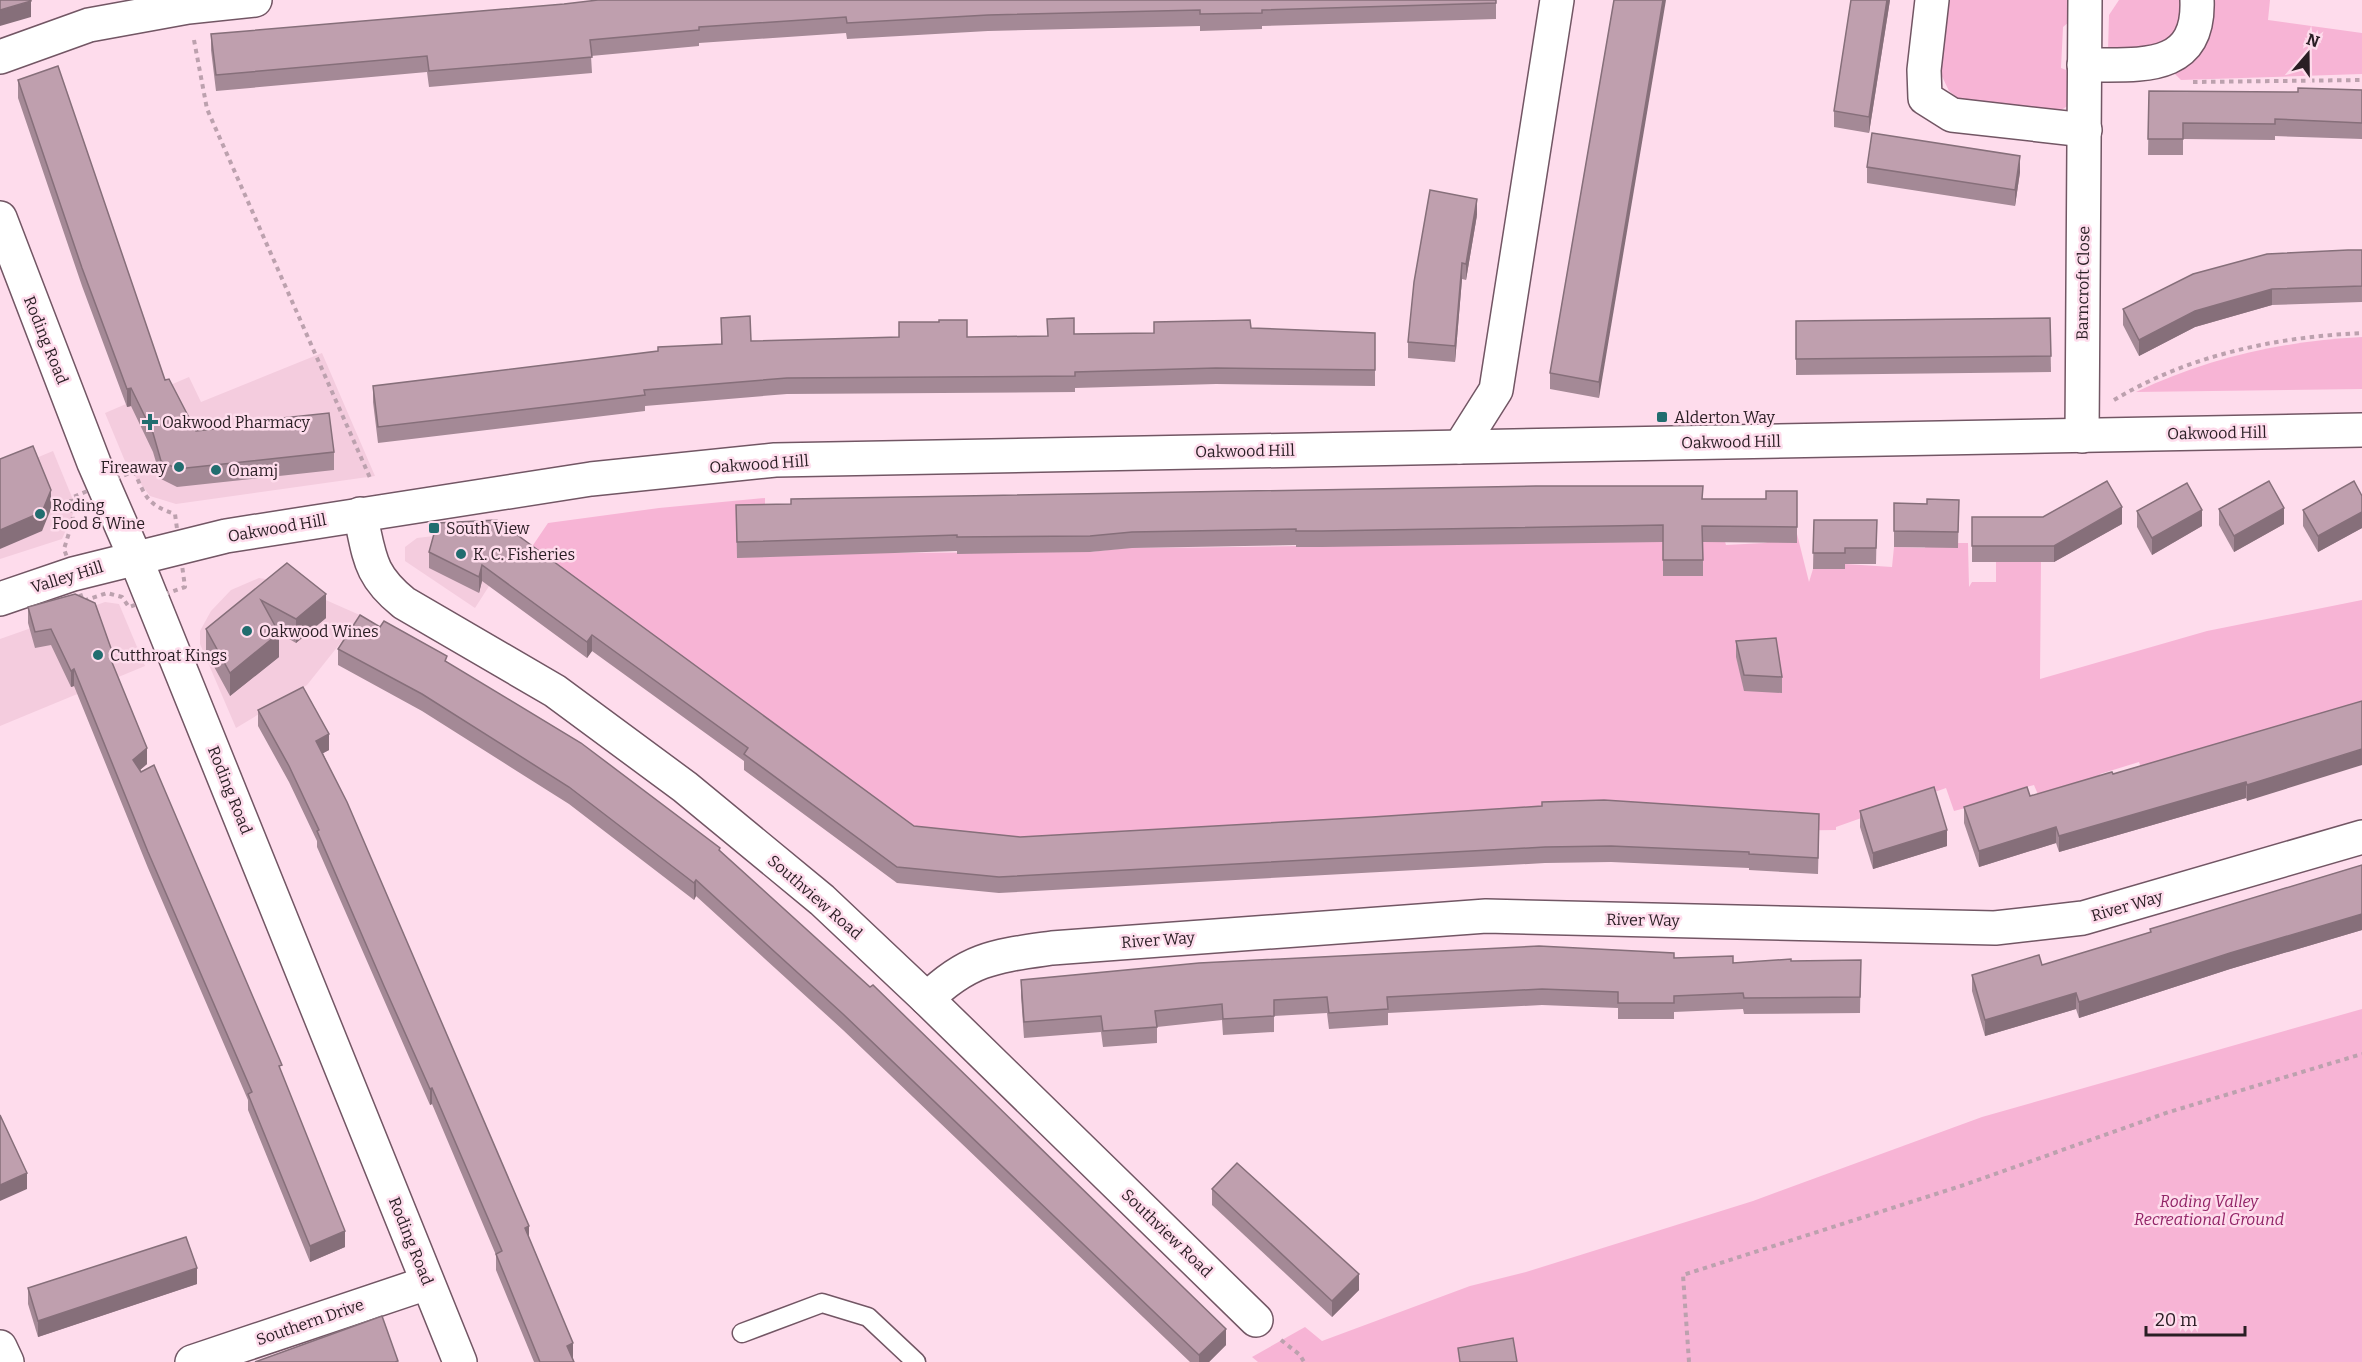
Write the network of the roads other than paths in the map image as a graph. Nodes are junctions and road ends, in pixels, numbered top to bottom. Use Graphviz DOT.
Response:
graph roads {
  1 [pos="255,0"];
  2 [pos="1557,0"];
  3 [pos="1932,0"];
  4 [pos="2085,0"];
  5 [pos="2197,0"];
  6 [pos="179,6"];
  7 [pos="0,57"];
  8 [pos="2084,65"];
  9 [pos="2085,130"];
  10 [pos="0,218"];
  11 [pos="2362,430"];
  12 [pos="2082,436"];
  13 [pos="1460,447"];
  14 [pos="372,512"];
  15 [pos="135,557"];
  16 [pos="0,599"];
  17 [pos="2362,837"];
  18 [pos="927,999"];
  19 [pos="427,1283"];
  20 [pos="1256,1320"];
  21 [pos="742,1333"];
  22 [pos="0,1347"];
  23 [pos="7,1362"];
  24 [pos="192,1362"];
  25 [pos="460,1362"];
  26 [pos="916,1362"];
  1 -- 6 [label="street"];
  2 -- 13 [label="street"];
  3 -- 9 [label="street"];
  4 -- 8 [label="street, Barncroft Close"];
  5 -- 8 [label="street"];
  6 -- 7 [label="street"];
  8 -- 9 [label="street, Barncroft Close"];
  9 -- 12 [label="street, Barncroft Close"];
  10 -- 15 [label="street, Roding Road"];
  11 -- 12 [label="street, Oakwood Hill"];
  12 -- 13 [label="street, Oakwood Hill"];
  13 -- 14 [label="street, Oakwood Hill"];
  14 -- 15 [label="street, Oakwood Hill"];
  14 -- 18 [label="street, Southview Road"];
  15 -- 16 [label="street, Valley Hill"];
  15 -- 19 [label="street, Roding Road"];
  17 -- 18 [label="street, River Way"];
  18 -- 20 [label="street, Southview Road"];
  19 -- 24 [label="street, Southern Drive"];
  19 -- 25 [label="street, Roding Road"];
  21 -- 26 [label="lane"];
  22 -- 23 [label="street"];
}
